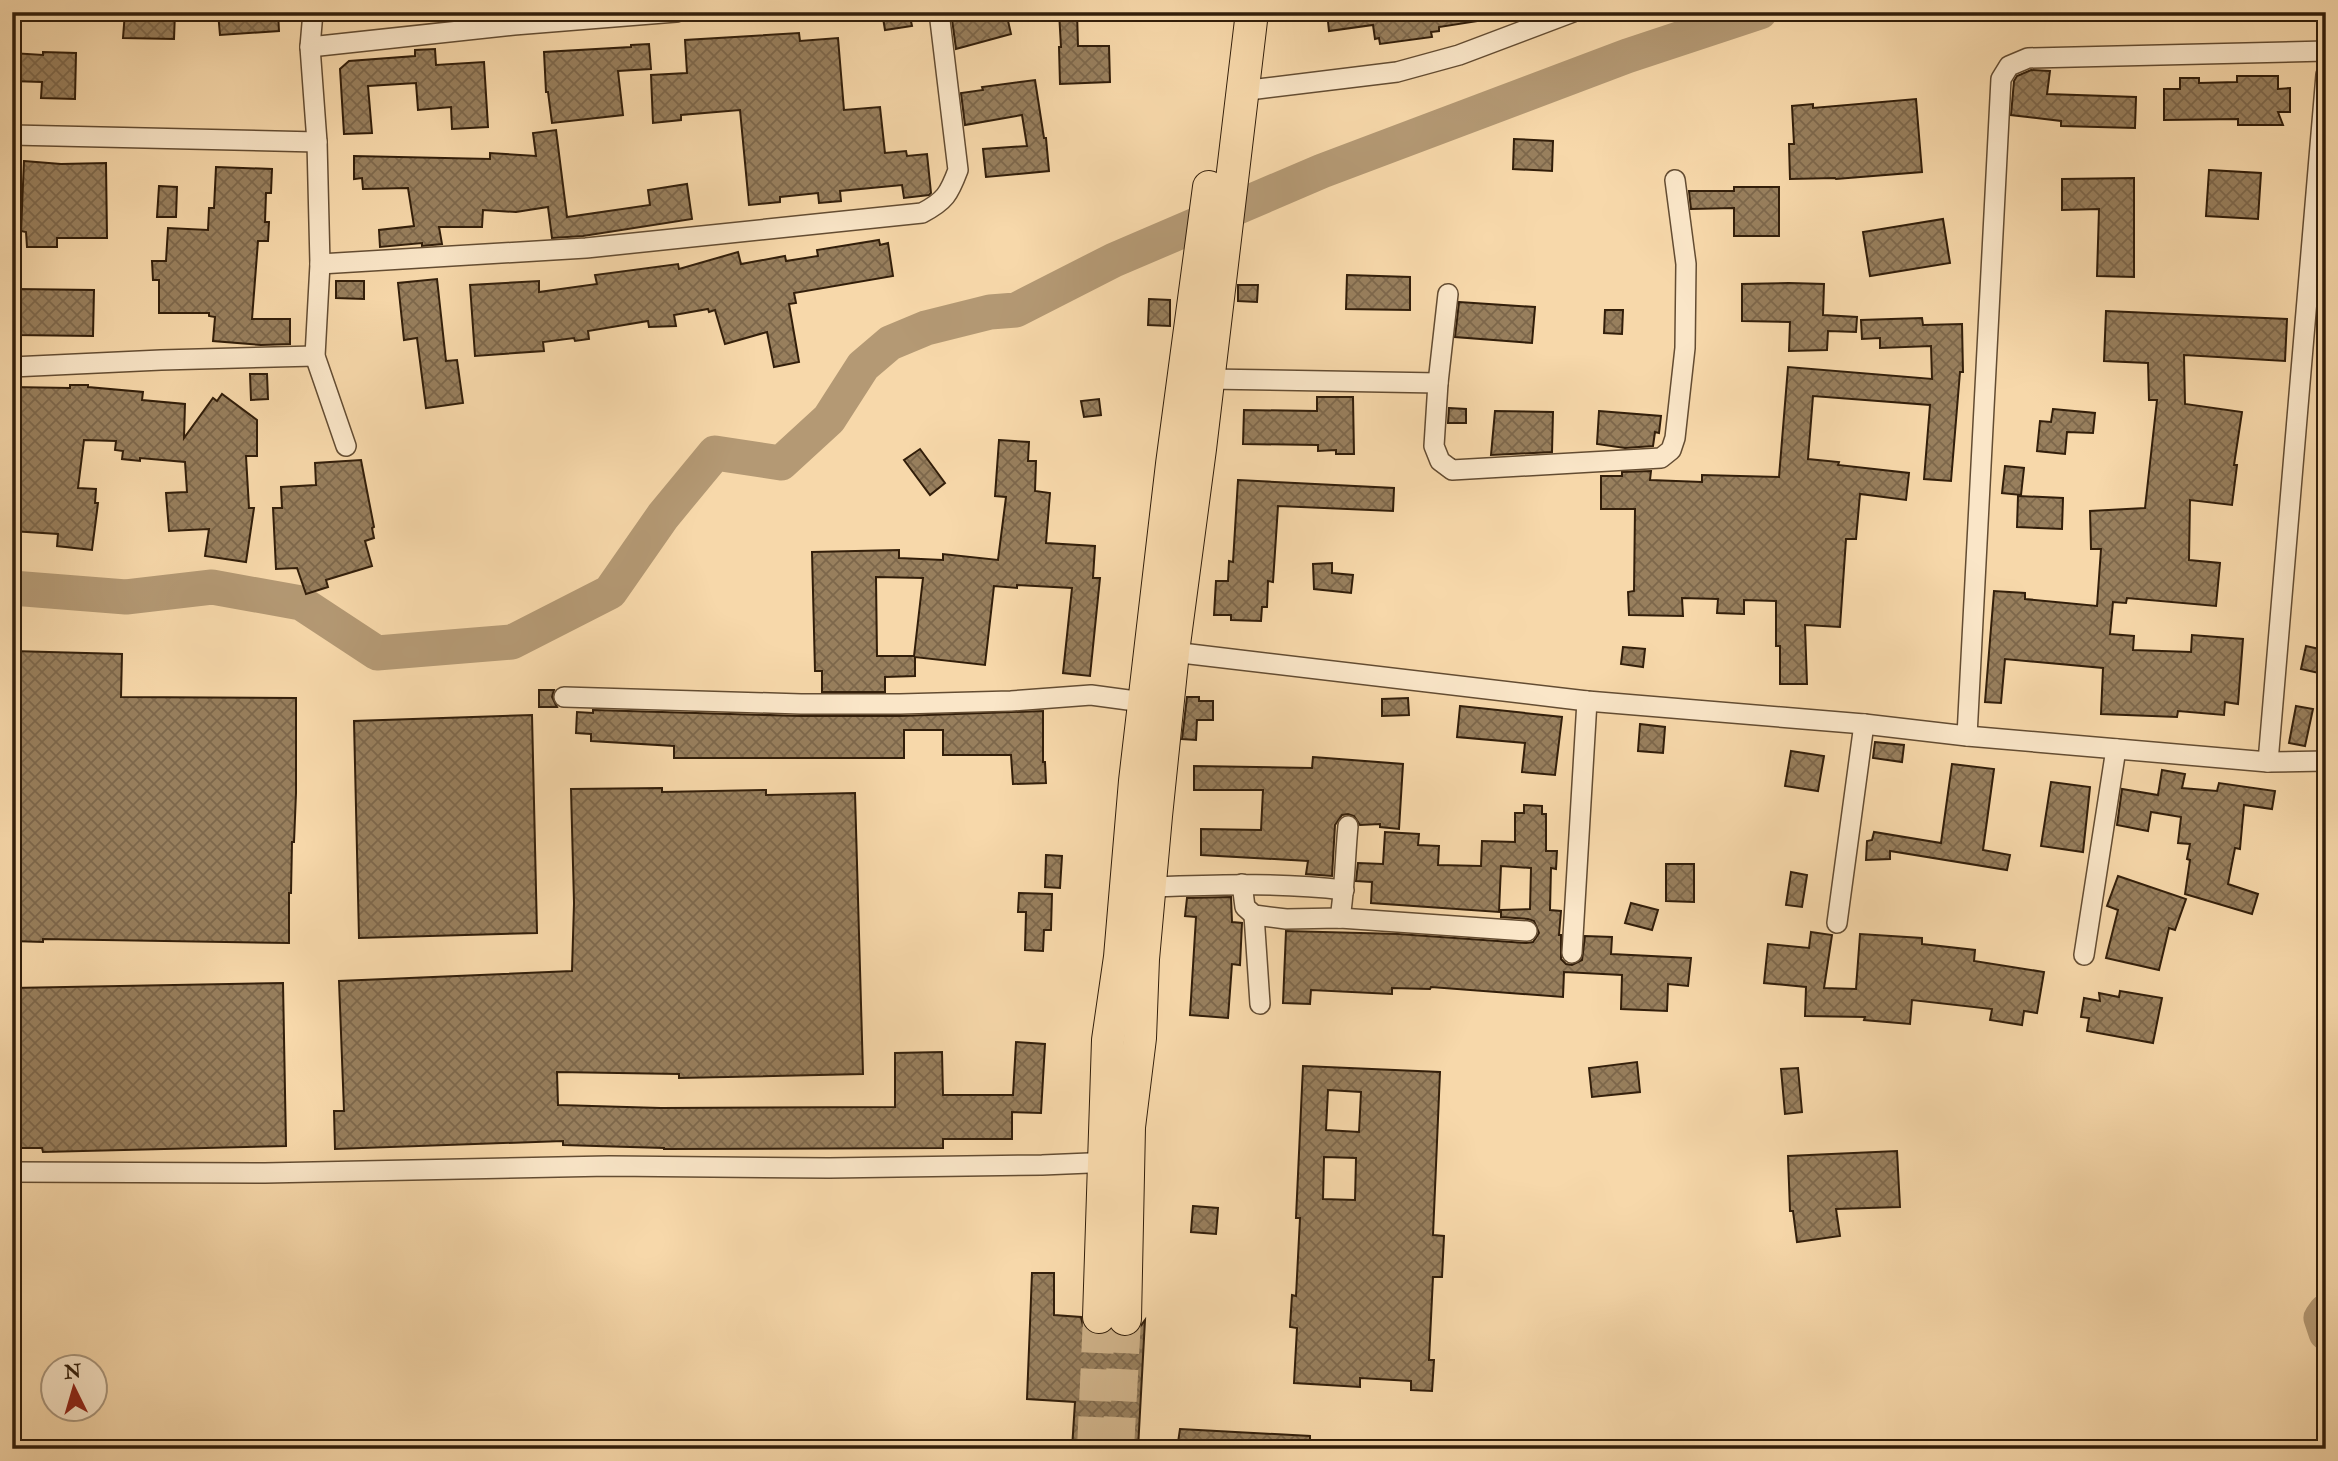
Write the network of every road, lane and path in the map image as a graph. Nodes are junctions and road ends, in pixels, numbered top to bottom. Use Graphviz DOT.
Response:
graph roads {
  1 [pos="313,12"];
  2 [pos="676,12"];
  3 [pos="939,12"];
  4 [pos="1230,12"];
  5 [pos="1252,12"];
  6 [pos="1572,12"];
  7 [pos="310,47"];
  8 [pos="2326,51"];
  9 [pos="2326,75"];
  10 [pos="1241,91"];
  11 [pos="12,135"];
  12 [pos="317,142"];
  13 [pos="1675,180"];
  14 [pos="1218,203"];
  15 [pos="1214,240"];
  16 [pos="320,264"];
  17 [pos="1448,294"];
  18 [pos="315,356"];
  19 [pos="12,368"];
  20 [pos="1208,379"];
  21 [pos="1438,383"];
  22 [pos="346,446"];
  23 [pos="1173,652"];
  24 [pos="564,697"];
  25 [pos="1587,701"];
  26 [pos="1143,702"];
  27 [pos="1864,724"];
  28 [pos="1967,736"];
  29 [pos="2116,749"];
  30 [pos="2326,761"];
  31 [pos="2268,762"];
  32 [pos="1348,826"];
  33 [pos="1242,884"];
  34 [pos="1150,887"];
  35 [pos="1344,890"];
  36 [pos="1254,915"];
  37 [pos="1340,918"];
  38 [pos="1837,923"];
  39 [pos="1527,931"];
  40 [pos="1572,953"];
  41 [pos="2084,955"];
  42 [pos="1260,1004"];
  43 [pos="1117,1162"];
  44 [pos="12,1172"];
  45 [pos="1112,1318"];
  1 -- 7 [label="street"];
  2 -- 7 [label="street"];
  3 -- 16 [label="street"];
  4 -- 14 [label="main road"];
  5 -- 10 [label="main road"];
  6 -- 10 [label="street"];
  7 -- 12 [label="street"];
  8 -- 28 [label="street"];
  9 -- 31 [label="street"];
  10 -- 14 [label="main road"];
  11 -- 12 [label="street"];
  12 -- 16 [label="street"];
  13 -- 21 [label="street"];
  14 -- 15 [label="main road"];
  15 -- 20 [label="main road"];
  15 -- 26 [label="main road"];
  16 -- 18 [label="street"];
  17 -- 21 [label="street"];
  18 -- 19 [label="street"];
  18 -- 22 [label="street"];
  20 -- 21 [label="street"];
  20 -- 23 [label="main road"];
  23 -- 25 [label="street"];
  23 -- 34 [label="main road"];
  24 -- 26 [label="street"];
  25 -- 27 [label="street"];
  25 -- 40 [label="street"];
  26 -- 43 [label="main road"];
  27 -- 28 [label="street"];
  27 -- 38 [label="street"];
  28 -- 29 [label="street"];
  29 -- 31 [label="street"];
  29 -- 41 [label="street"];
  30 -- 31 [label="street"];
  32 -- 35 [label="street"];
  33 -- 34 [label="street"];
  33 -- 35 [label="street"];
  33 -- 36 [label="street"];
  34 -- 43 [label="main road"];
  35 -- 37 [label="street"];
  36 -- 37 [label="street"];
  36 -- 42 [label="street"];
  37 -- 39 [label="street"];
  43 -- 44 [label="street"];
  43 -- 45 [label="main road"];
}
